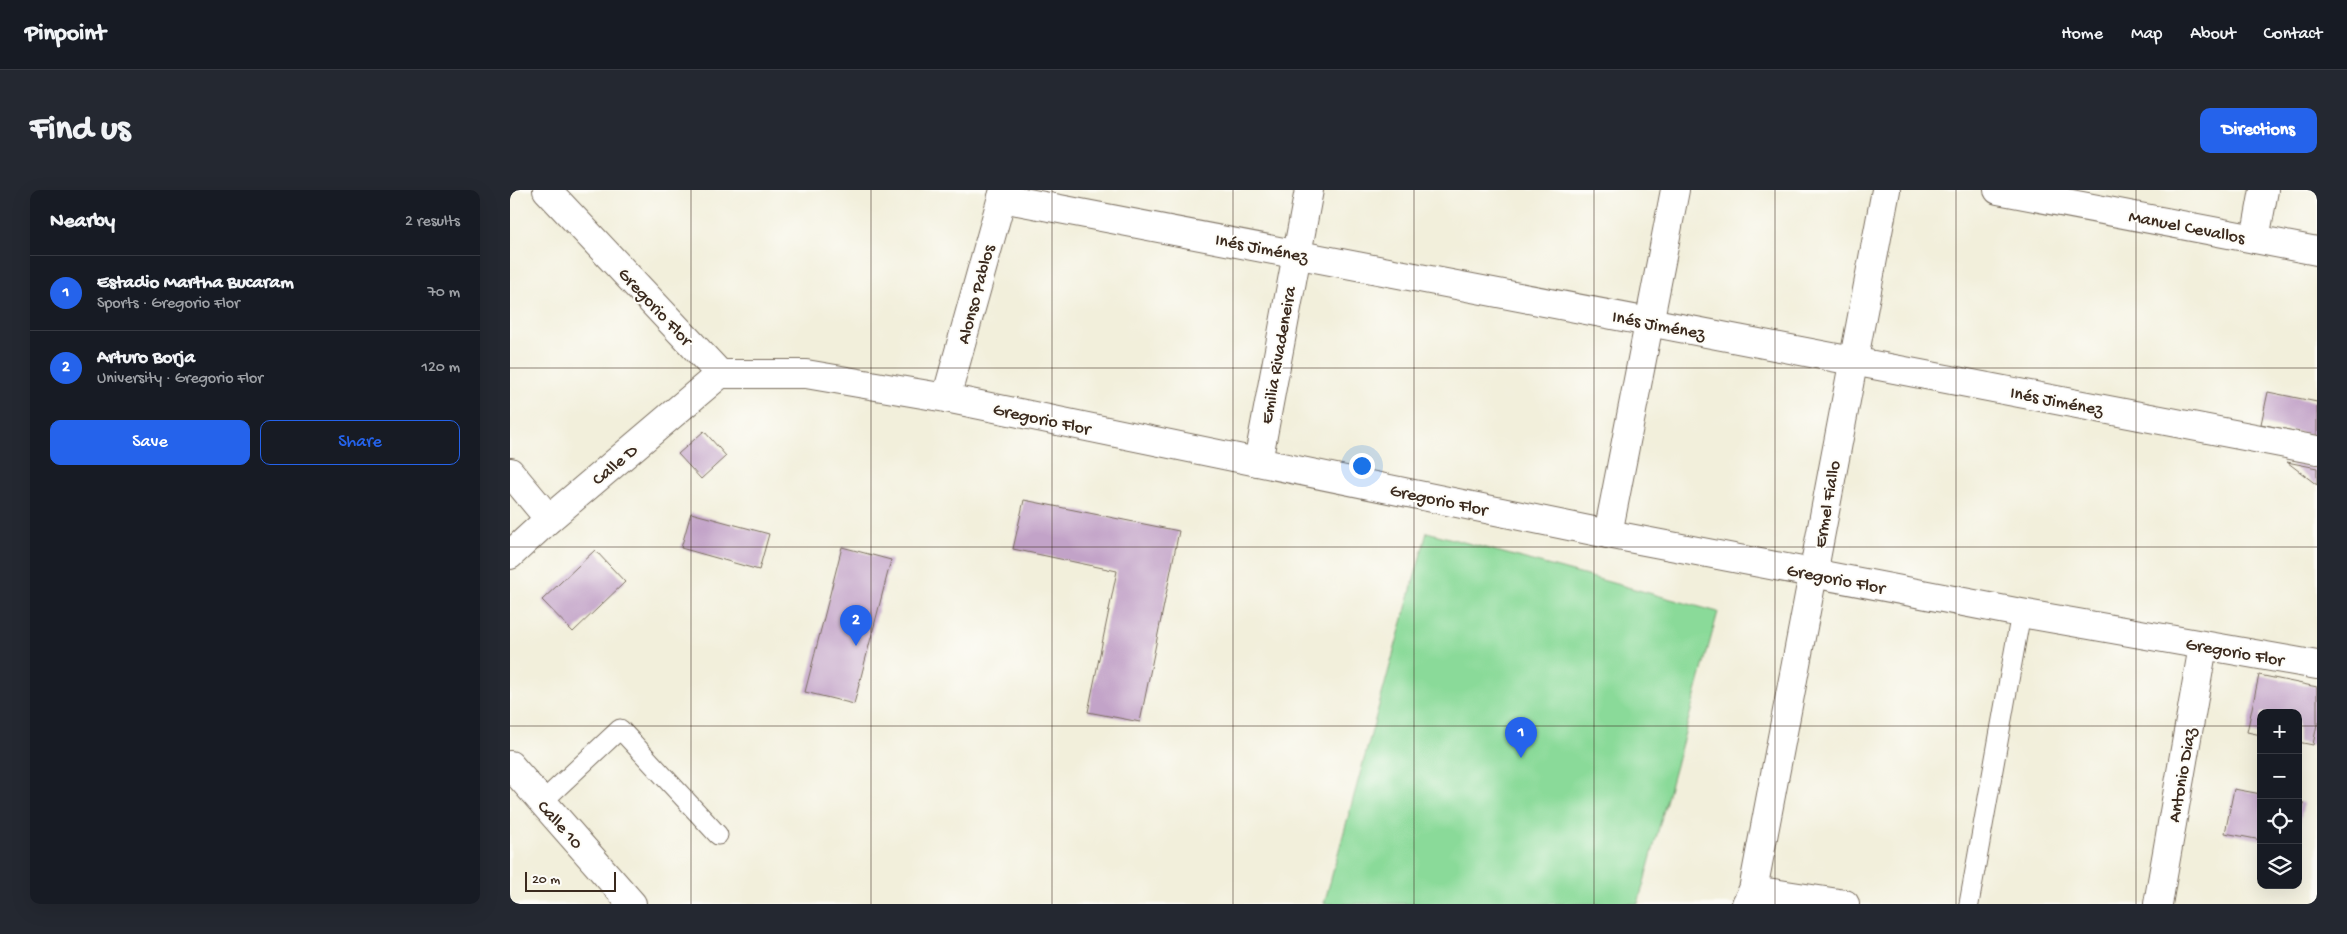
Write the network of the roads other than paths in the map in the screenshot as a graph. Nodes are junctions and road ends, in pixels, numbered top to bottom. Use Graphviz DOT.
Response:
graph roads {
  1 [pos="548,190"];
  2 [pos="1308,190"];
  3 [pos="1675,190"];
  4 [pos="1886,190"];
  5 [pos="1998,190"];
  6 [pos="2264,190"];
  7 [pos="1003,194"];
  8 [pos="2255,239"];
  9 [pos="2317,251"];
  10 [pos="1296,254"];
  11 [pos="1649,322"];
  12 [pos="1852,361"];
  13 [pos="720,374"];
  14 [pos="946,398"];
  15 [pos="2317,450"];
  16 [pos="1258,462"];
  17 [pos="510,472"];
  18 [pos="549,519"];
  19 [pos="1608,534"];
  20 [pos="510,555"];
  21 [pos="1814,574"];
  22 [pos="2021,613"];
  23 [pos="2203,646"];
  24 [pos="2317,665"];
  25 [pos="522,787"];
  26 [pos="718,835"];
  27 [pos="1750,897"];
  28 [pos="632,904"];
  29 [pos="1845,904"];
  30 [pos="1969,904"];
  31 [pos="2158,904"];
  1 -- 13 [label="street, Gregorio Flor"];
  2 -- 10 [label="street, Emilia Rivadeneira"];
  3 -- 11 [label="street"];
  4 -- 12 [label="street, Ermel Fiallo"];
  5 -- 8 [label="street, Manuel Cevallos"];
  6 -- 8 [label="street"];
  7 -- 10 [label="street, Inés Jiménez"];
  7 -- 14 [label="street, Alonso Pablos"];
  8 -- 9 [label="street, Manuel Cevallos"];
  10 -- 11 [label="street, Inés Jiménez"];
  10 -- 16 [label="street, Emilia Rivadeneira"];
  11 -- 12 [label="street, Inés Jiménez"];
  11 -- 19 [label="street"];
  12 -- 15 [label="street, Inés Jiménez"];
  12 -- 21 [label="street, Ermel Fiallo"];
  13 -- 14 [label="street, Gregorio Flor"];
  13 -- 18 [label="street, Calle D"];
  14 -- 16 [label="street, Gregorio Flor"];
  16 -- 19 [label="street, Gregorio Flor"];
  17 -- 18 [label="street"];
  18 -- 20 [label="street, Calle D"];
  19 -- 21 [label="street, Gregorio Flor"];
  21 -- 22 [label="street, Gregorio Flor"];
  21 -- 27 [label="street, Ermel Fiallo"];
  22 -- 23 [label="street, Gregorio Flor"];
  22 -- 30 [label="lane"];
  23 -- 24 [label="street, Gregorio Flor"];
  23 -- 31 [label="street, Antonio Diaz"];
  25 -- 26 [label="lane"];
  25 -- 28 [label="street, Calle 10"];
  27 -- 29 [label="street"];
}
